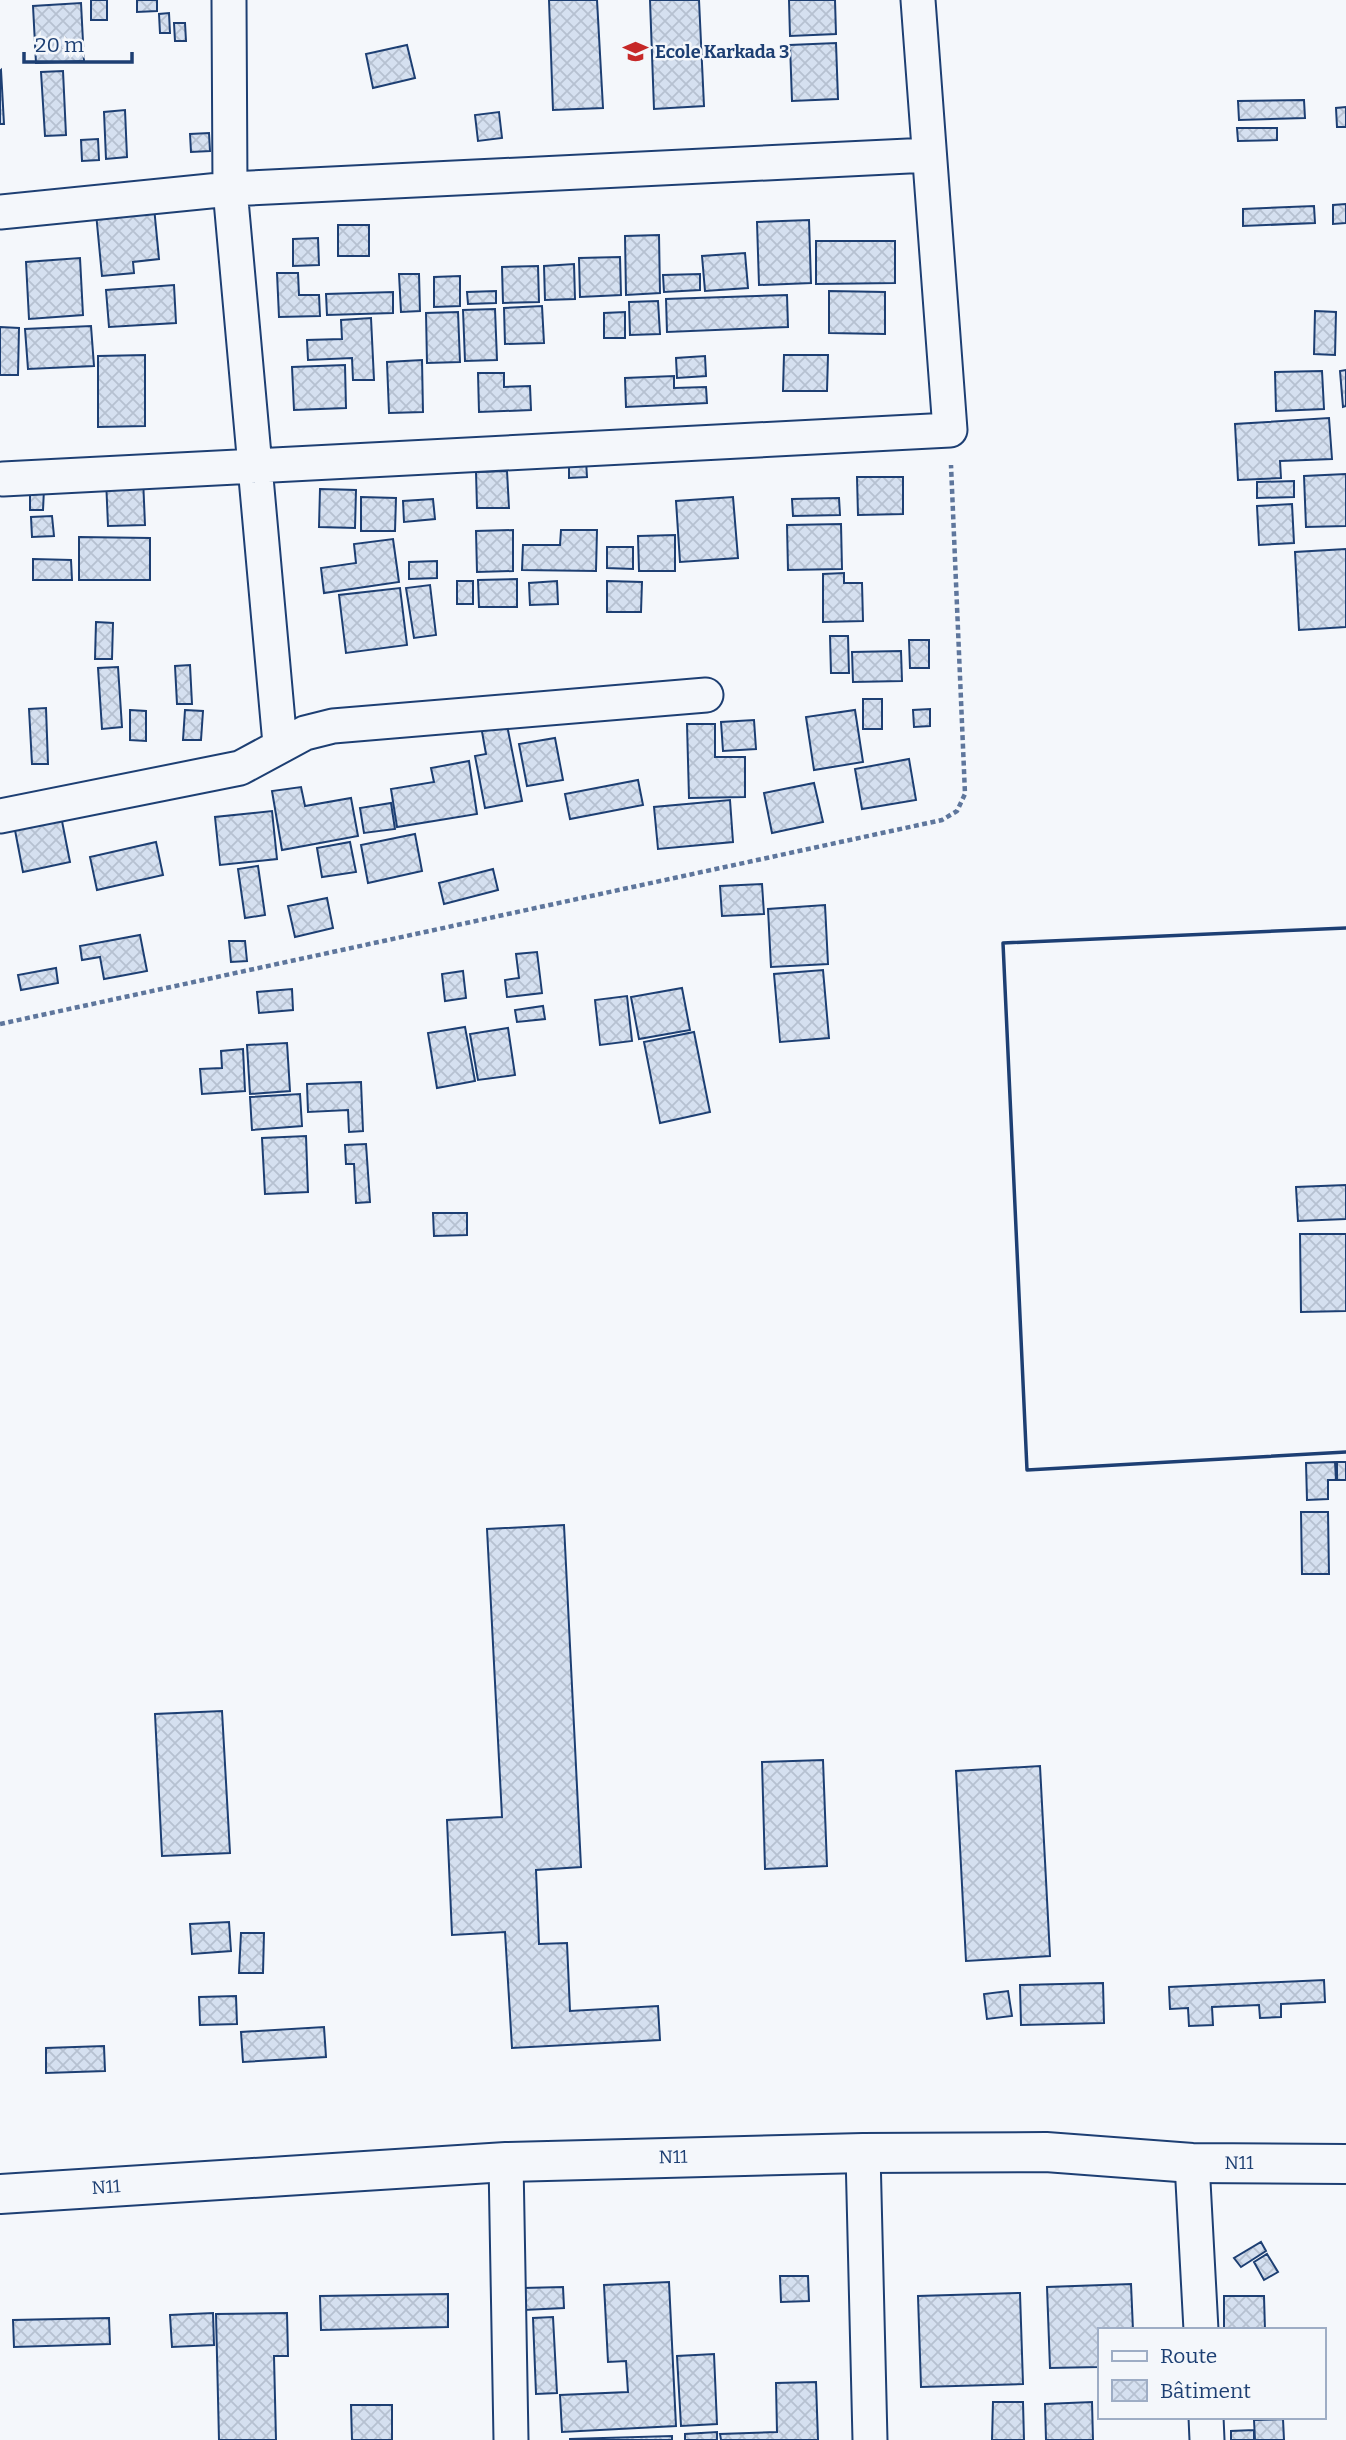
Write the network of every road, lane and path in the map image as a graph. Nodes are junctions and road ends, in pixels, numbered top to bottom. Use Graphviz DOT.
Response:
graph roads {
  1 [pos="229,0"];
  2 [pos="918,0"];
  3 [pos="929,155"];
  4 [pos="230,189"];
  5 [pos="0,212"];
  6 [pos="950,430"];
  7 [pos="254,467"];
  8 [pos="3,480"];
  9 [pos="706,695"];
  10 [pos="280,744"];
  11 [pos="0,816"];
  12 [pos="0,1024"];
  13 [pos="863,2153"];
  14 [pos="506,2162"];
  15 [pos="1192,2163"];
  16 [pos="1346,2164"];
  17 [pos="0,2194"];
  18 [pos="1201,2328"];
  19 [pos="1206,2419"];
  20 [pos="511,2440"];
  21 [pos="870,2440"];
  22 [pos="1207,2440"];
  1 -- 4 [label="street"];
  2 -- 3 [label="street"];
  3 -- 4 [label="street"];
  3 -- 6 [label="street"];
  4 -- 5 [label="street"];
  4 -- 7 [label="street"];
  6 -- 7 [label="street"];
  6 -- 12 [label="path"];
  7 -- 8 [label="street"];
  7 -- 10 [label="street"];
  9 -- 10 [label="street"];
  10 -- 11 [label="street"];
  13 -- 14 [label="main road, N11"];
  13 -- 15 [label="main road, N11"];
  13 -- 21 [label="street"];
  14 -- 17 [label="main road, N11"];
  14 -- 20 [label="street"];
  15 -- 16 [label="main road, N11"];
  15 -- 18 [label="street"];
  19 -- 22 [label="street"];
}
